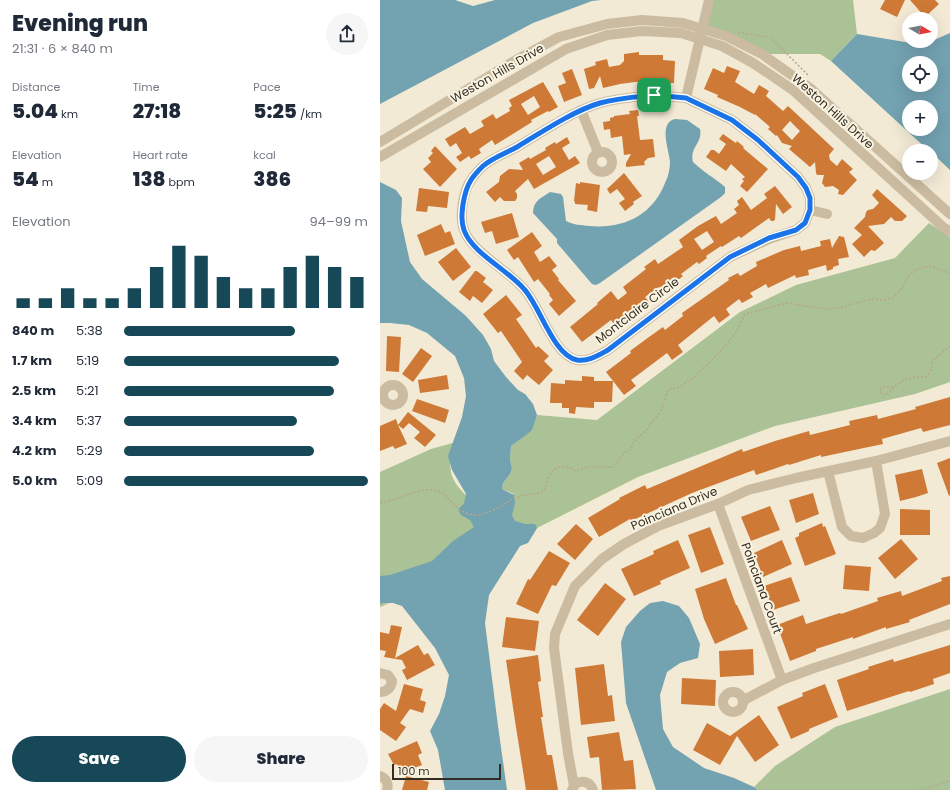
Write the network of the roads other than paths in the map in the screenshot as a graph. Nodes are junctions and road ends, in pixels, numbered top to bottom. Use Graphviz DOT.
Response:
graph roads {
  1 [pos="710,0"];
  2 [pos="703,29"];
  3 [pos="699,39"];
  4 [pos="686,98"];
  5 [pos="581,110"];
  6 [pos="380,142"];
  7 [pos="598,152"];
  8 [pos="380,157"];
  9 [pos="810,210"];
  10 [pos="827,214"];
  11 [pos="950,214"];
  12 [pos="950,231"];
  13 [pos="950,441"];
  14 [pos="876,462"];
  15 [pos="828,471"];
  16 [pos="718,504"];
  17 [pos="950,624"];
  18 [pos="380,673"];
  19 [pos="782,680"];
  20 [pos="380,692"];
  21 [pos="744,700"];
  22 [pos="380,776"];
  23 [pos="573,788"];
  24 [pos="386,790"];
  25 [pos="593,790"];
  1 -- 2 [label="street"];
  2 -- 3 [label="street"];
  2 -- 6 [label="street, Weston Hills Drive"];
  2 -- 11 [label="street, Weston Hills Drive"];
  3 -- 4 [label="street"];
  3 -- 8 [label="street, Weston Hills Drive"];
  3 -- 12 [label="street, Weston Hills Drive"];
  4 -- 5 [label="street, Montclaire Circle"];
  4 -- 9 [label="street, Montclaire Circle"];
  5 -- 7 [label="street"];
  5 -- 9 [label="street, Montclaire Circle"];
  9 -- 10 [label="street"];
  13 -- 14 [label="street, Poinciana Drive"];
  14 -- 15 [label="street, Poinciana Drive"];
  14 -- 15 [label="street"];
  15 -- 16 [label="street, Poinciana Drive"];
  16 -- 19 [label="street, Poinciana Court"];
  16 -- 23 [label="street, Poinciana Drive"];
  17 -- 19 [label="street"];
  18 -- 20 [label="street"];
  19 -- 21 [label="street"];
  22 -- 24 [label="street"];
  23 -- 25 [label="street, Poinciana Drive"];
}
